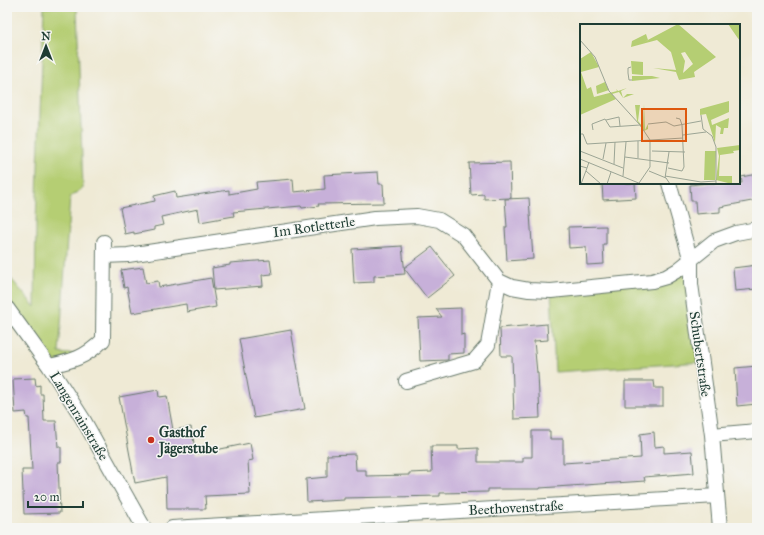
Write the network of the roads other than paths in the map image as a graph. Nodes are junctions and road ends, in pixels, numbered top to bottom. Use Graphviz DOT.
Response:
graph roads {
  1 [pos="669,184"];
  2 [pos="757,229"];
  3 [pos="104,242"];
  4 [pos="104,256"];
  5 [pos="691,261"];
  6 [pos="499,281"];
  7 [pos="7,308"];
  8 [pos="49,366"];
  9 [pos="406,381"];
  10 [pos="757,431"];
  11 [pos="712,435"];
  12 [pos="717,496"];
  13 [pos="144,528"];
  14 [pos="172,528"];
  15 [pos="720,528"];
  1 -- 5 [label="street, Schubertstraße"];
  2 -- 5 [label="street"];
  3 -- 4 [label="street"];
  4 -- 6 [label="street, Im Rotletterle"];
  4 -- 8 [label="street"];
  5 -- 6 [label="street"];
  5 -- 11 [label="street, Schubertstraße"];
  6 -- 9 [label="street"];
  7 -- 8 [label="street, Langenrainstraße"];
  8 -- 13 [label="street, Langenrainstraße"];
  10 -- 11 [label="street"];
  11 -- 12 [label="street, Schubertstraße"];
  12 -- 14 [label="street, Beethovenstraße"];
  12 -- 15 [label="street, Schubertstraße"];
}
